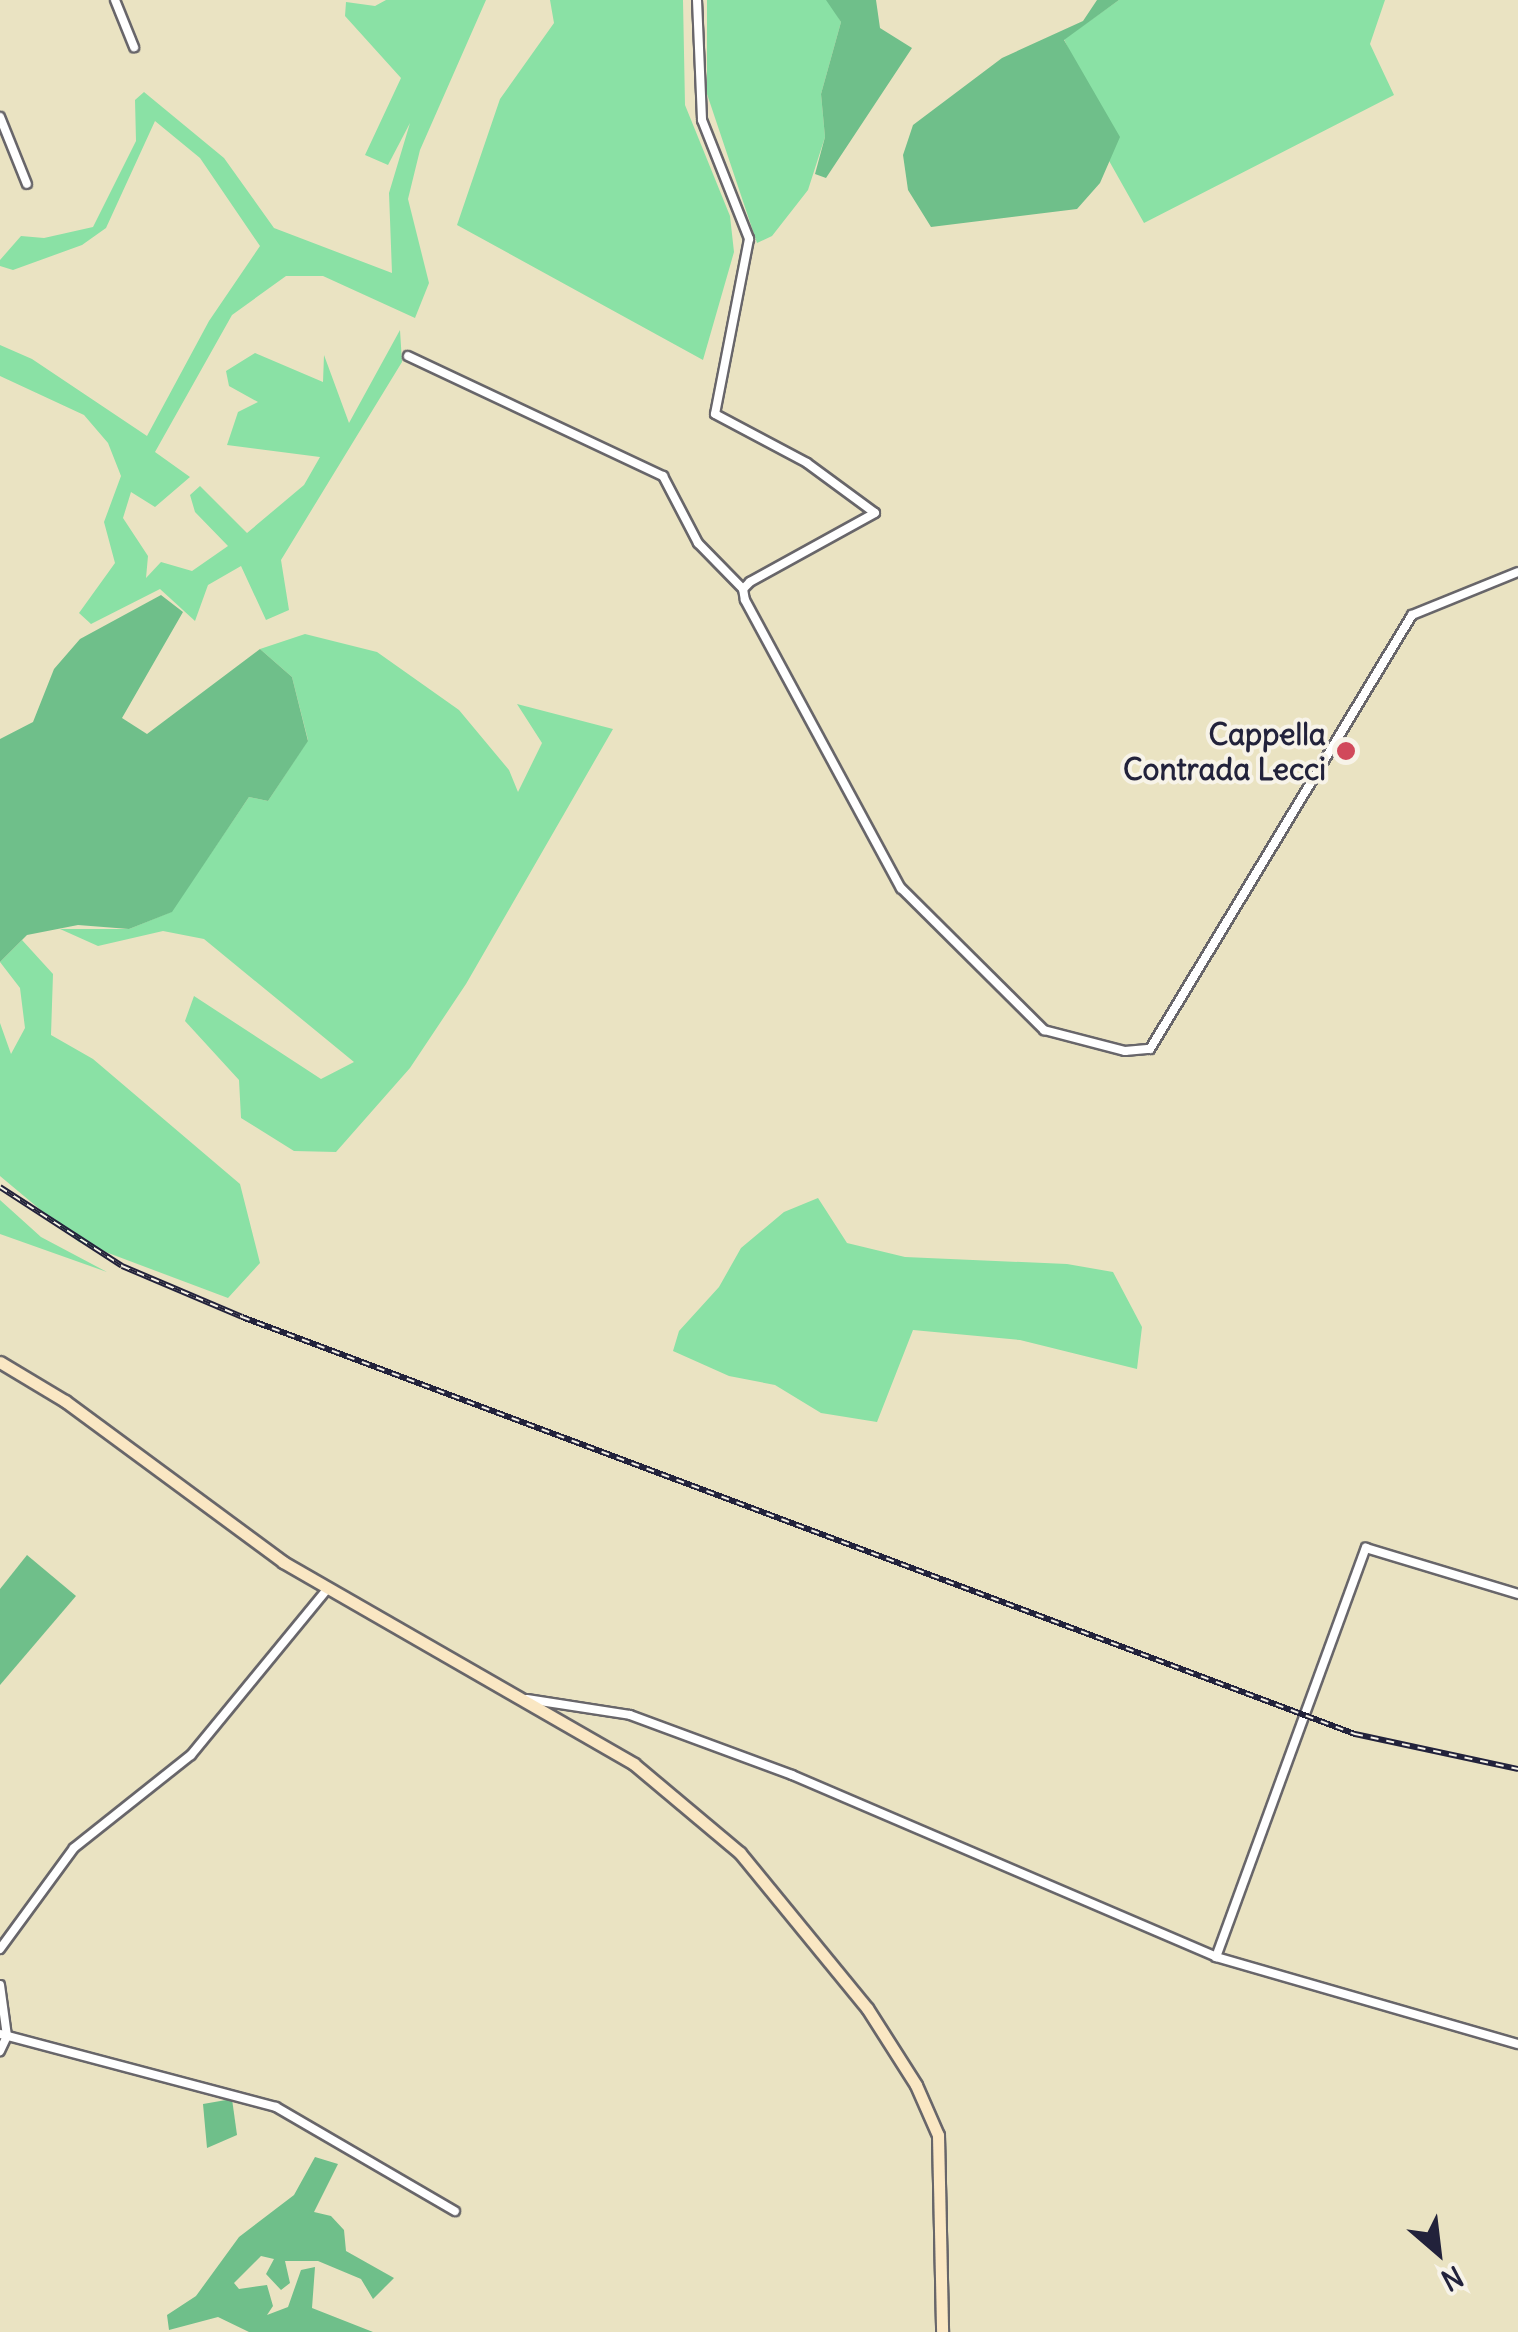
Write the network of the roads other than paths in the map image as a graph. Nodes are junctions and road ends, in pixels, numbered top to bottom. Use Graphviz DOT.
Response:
graph roads {
  1 [pos="116,0"];
  2 [pos="697,0"];
  3 [pos="134,47"];
  4 [pos="0,117"];
  5 [pos="28,184"];
  6 [pos="408,356"];
  7 [pos="1518,572"];
  8 [pos="742,590"];
  9 [pos="0,1362"];
  10 [pos="328,1588"];
  11 [pos="1518,1594"];
  12 [pos="527,1699"];
  13 [pos="0,1949"];
  14 [pos="1216,1957"];
  15 [pos="0,1985"];
  16 [pos="3,2035"];
  17 [pos="1518,2044"];
  18 [pos="0,2051"];
  19 [pos="455,2211"];
  20 [pos="942,2332"];
  1 -- 3 [label="street"];
  2 -- 8 [label="street"];
  4 -- 5 [label="street"];
  6 -- 8 [label="street"];
  7 -- 8 [label="street"];
  9 -- 10 [label="main road"];
  10 -- 12 [label="main road"];
  10 -- 13 [label="street"];
  11 -- 14 [label="street"];
  12 -- 14 [label="street"];
  12 -- 20 [label="main road"];
  14 -- 17 [label="street"];
  15 -- 16 [label="street"];
  16 -- 18 [label="street"];
  16 -- 19 [label="street"];
}
